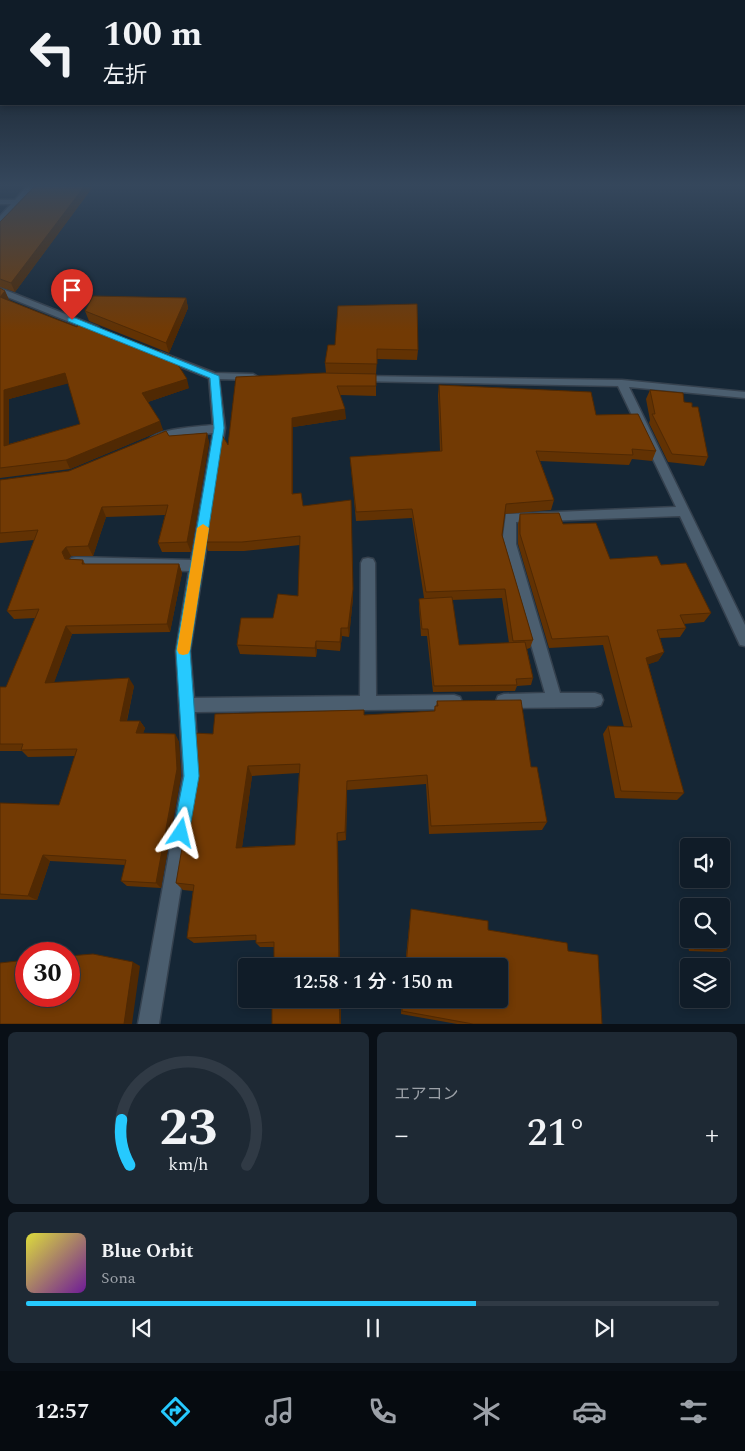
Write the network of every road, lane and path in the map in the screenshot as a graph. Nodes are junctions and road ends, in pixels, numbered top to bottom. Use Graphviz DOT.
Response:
graph roads {
  1 [pos="0,291"];
  2 [pos="107,334"];
  3 [pos="152,352"];
  4 [pos="214,376"];
  5 [pos="264,377"];
  6 [pos="353,379"];
  7 [pos="622,384"];
  8 [pos="745,395"];
  9 [pos="219,428"];
  10 [pos="140,446"];
  11 [pos="684,511"];
  12 [pos="76,562"];
  13 [pos="368,563"];
  14 [pos="197,566"];
  15 [pos="745,640"];
  16 [pos="595,700"];
  17 [pos="555,701"];
  18 [pos="467,702"];
  19 [pos="487,702"];
  20 [pos="368,703"];
  21 [pos="187,705"];
  22 [pos="148,1024"];
  1 -- 2 [label="street"];
  3 -- 4 [label="street"];
  4 -- 5 [label="street"];
  4 -- 9 [label="street"];
  6 -- 7 [label="street"];
  7 -- 8 [label="street"];
  7 -- 11 [label="street"];
  9 -- 10 [label="street"];
  9 -- 14 [label="street"];
  11 -- 15 [label="street"];
  11 -- 17 [label="street"];
  12 -- 14 [label="street"];
  13 -- 20 [label="street"];
  14 -- 21 [label="street"];
  16 -- 17 [label="street"];
  17 -- 19 [label="street"];
  18 -- 20 [label="street"];
  20 -- 21 [label="street"];
  21 -- 22 [label="street"];
}
